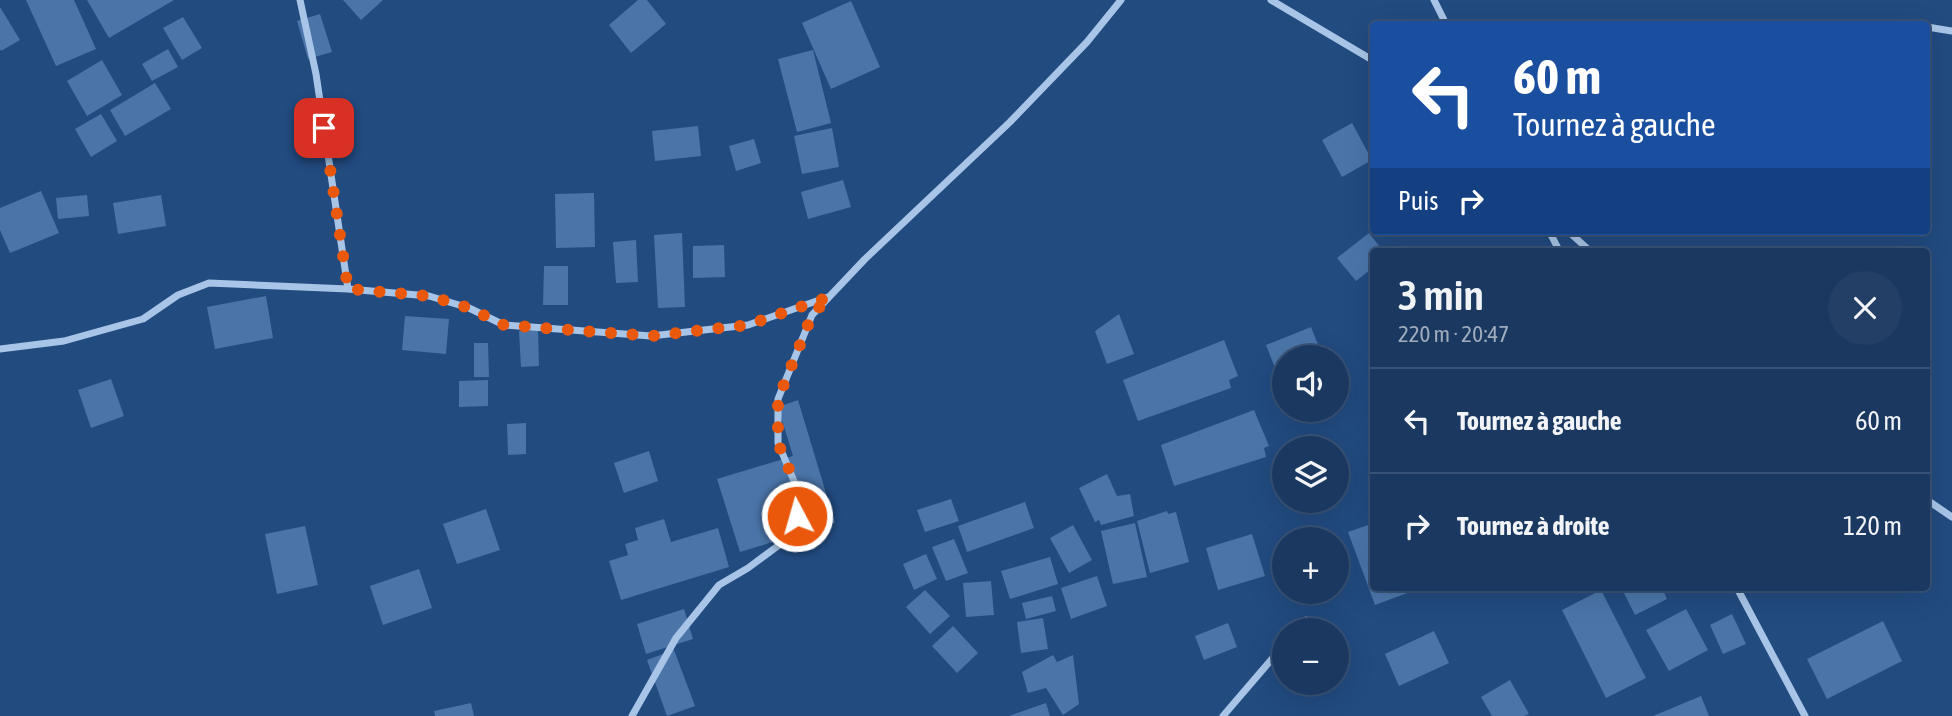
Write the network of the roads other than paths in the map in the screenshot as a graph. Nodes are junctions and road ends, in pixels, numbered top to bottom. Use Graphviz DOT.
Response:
graph roads {
  1 [pos="300,0"];
  2 [pos="1121,0"];
  3 [pos="1271,0"];
  4 [pos="1434,0"];
  5 [pos="1444,21"];
  6 [pos="1930,27"];
  7 [pos="1952,31"];
  8 [pos="1370,59"];
  9 [pos="1572,235"];
  10 [pos="1587,248"];
  11 [pos="348,289"];
  12 [pos="829,297"];
  13 [pos="0,349"];
  14 [pos="1930,502"];
  15 [pos="1952,517"];
  16 [pos="1739,591"];
  17 [pos="1272,659"];
  18 [pos="632,716"];
  19 [pos="1223,716"];
  20 [pos="1805,716"];
  1 -- 11 [label="street"];
  2 -- 12 [label="street"];
  3 -- 8 [label="street"];
  4 -- 5 [label="street"];
  6 -- 7 [label="street"];
  9 -- 10 [label="street"];
  11 -- 12 [label="street"];
  11 -- 13 [label="street"];
  12 -- 18 [label="street"];
  14 -- 15 [label="street"];
  16 -- 20 [label="street"];
  17 -- 19 [label="street"];
}
